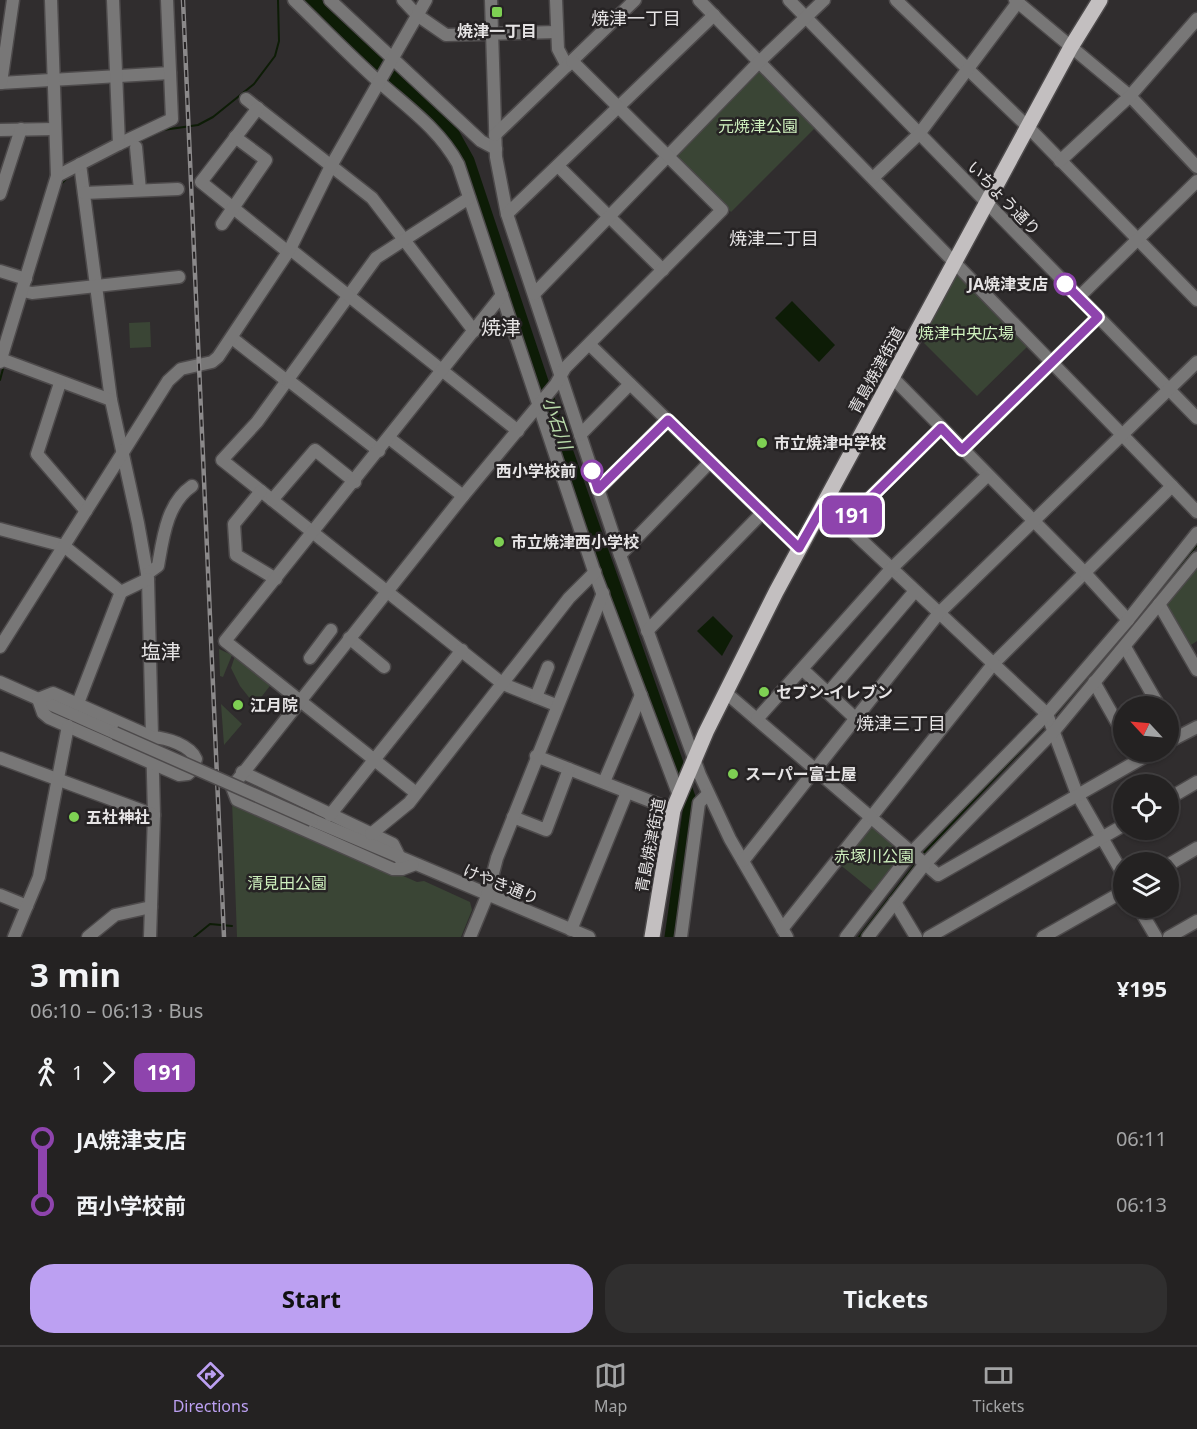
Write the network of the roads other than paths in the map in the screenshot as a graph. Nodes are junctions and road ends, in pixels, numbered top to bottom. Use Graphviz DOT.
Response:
graph roads {
  1 [pos="13,0"];
  2 [pos="51,0"];
  3 [pos="113,0"];
  4 [pos="167,0"];
  5 [pos="294,0"];
  6 [pos="330,0"];
  7 [pos="403,0"];
  8 [pos="426,0"];
  9 [pos="491,0"];
  10 [pos="556,0"];
  11 [pos="635,0"];
  12 [pos="699,0"];
  13 [pos="789,0"];
  14 [pos="824,0"];
  15 [pos="896,0"];
  16 [pos="1100,0"];
  17 [pos="1017,1"];
  18 [pos="417,15"];
  19 [pos="714,15"];
  20 [pos="806,18"];
  21 [pos="1197,19"];
  22 [pos="557,32"];
  23 [pos="492,33"];
  24 [pos="1071,47"];
  25 [pos="391,58"];
  26 [pos="759,62"];
  27 [pos="570,63"];
  28 [pos="968,70"];
  29 [pos="170,73"];
  30 [pos="118,76"];
  31 [pos="378,79"];
  32 [pos="53,80"];
  33 [pos="0,83"];
  34 [pos="1130,96"];
  35 [pos="246,99"];
  36 [pos="619,107"];
  37 [pos="258,108"];
  38 [pos="1028,127"];
  39 [pos="21,129"];
  40 [pos="54,129"];
  41 [pos="0,130"];
  42 [pos="919,134"];
  43 [pos="495,135"];
  44 [pos="235,137"];
  45 [pos="119,144"];
  46 [pos="136,147"];
  47 [pos="496,149"];
  48 [pos="668,156"];
  49 [pos="1060,161"];
  50 [pos="1195,161"];
  51 [pos="80,164"];
  52 [pos="558,165"];
  53 [pos="331,166"];
  54 [pos="57,176"];
  55 [pos="873,178"];
  56 [pos="1197,182"];
  57 [pos="178,189"];
  58 [pos="140,190"];
  59 [pos="84,193"];
  60 [pos="0,194"];
  61 [pos="469,198"];
  62 [pos="987,203"];
  63 [pos="234,209"];
  64 [pos="507,214"];
  65 [pos="610,215"];
  66 [pos="222,224"];
  67 [pos="1138,239"];
  68 [pos="404,240"];
  69 [pos="289,250"];
  70 [pos="955,263"];
  71 [pos="663,270"];
  72 [pos="0,271"];
  73 [pos="179,277"];
  74 [pos="24,285"];
  75 [pos="94,288"];
  76 [pos="534,294"];
  77 [pos="502,295"];
  78 [pos="348,296"];
  79 [pos="1078,297"];
  80 [pos="1197,300"];
  81 [pos="1098,317"];
  82 [pos="474,331"];
  83 [pos="4,338"];
  84 [pos="232,338"];
  85 [pos="590,345"];
  86 [pos="0,361"];
  87 [pos="1197,362"];
  88 [pos="1052,363"];
  89 [pos="444,370"];
  90 [pos="561,376"];
  91 [pos="892,377"];
  92 [pos="287,381"];
  93 [pos="60,382"];
  94 [pos="630,384"];
  95 [pos="1169,389"];
  96 [pos="111,400"];
  97 [pos="539,405"];
  98 [pos="1197,418"];
  99 [pos="668,420"];
  100 [pos="941,428"];
  101 [pos="518,430"];
  102 [pos="580,435"];
  103 [pos="1122,435"];
  104 [pos="389,438"];
  105 [pos="962,450"];
  106 [pos="379,451"];
  107 [pos="122,455"];
  108 [pos="222,460"];
  109 [pos="710,462"];
  110 [pos="213,470"];
  111 [pos="987,476"];
  112 [pos="355,482"];
  113 [pos="192,486"];
  114 [pos="1172,486"];
  115 [pos="598,489"];
  116 [pos="261,491"];
  117 [pos="463,496"];
  118 [pos="272,500"];
  119 [pos="824,504"];
  120 [pos="86,512"];
  121 [pos="763,512"];
  122 [pos="1197,512"];
  123 [pos="1034,523"];
  124 [pos="844,524"];
  125 [pos="0,529"];
  126 [pos="314,533"];
  127 [pos="1197,533"];
  128 [pos="64,546"];
  129 [pos="799,548"];
  130 [pos="620,555"];
  131 [pos="1197,558"];
  132 [pos="891,569"];
  133 [pos="1085,573"];
  134 [pos="596,575"];
  135 [pos="147,577"];
  136 [pos="276,579"];
  137 [pos="388,591"];
  138 [pos="915,591"];
  139 [pos="121,592"];
  140 [pos="603,593"];
  141 [pos="1159,604"];
  142 [pos="939,614"];
  143 [pos="1128,620"];
  144 [pos="331,630"];
  145 [pos="647,631"];
  146 [pos="349,638"];
  147 [pos="0,647"];
  148 [pos="1125,647"];
  149 [pos="299,649"];
  150 [pos="462,650"];
  151 [pos="1192,650"];
  152 [pos="310,657"];
  153 [pos="993,663"];
  154 [pos="384,667"];
  155 [pos="548,667"];
  156 [pos="324,669"];
  157 [pos="802,669"];
  158 [pos="1197,670"];
  159 [pos="0,682"];
  160 [pos="1094,682"];
  161 [pos="505,684"];
  162 [pos="725,692"];
  163 [pos="828,693"];
  164 [pos="641,695"];
  165 [pos="1153,696"];
  166 [pos="536,697"];
  167 [pos="38,699"];
  168 [pos="299,699"];
  169 [pos="78,703"];
  170 [pos="556,705"];
  171 [pos="1113,716"];
  172 [pos="855,718"];
  173 [pos="757,719"];
  174 [pos="1051,722"];
  175 [pos="68,726"];
  176 [pos="1197,727"];
  177 [pos="152,737"];
  178 [pos="1179,737"];
  179 [pos="537,756"];
  180 [pos="0,758"];
  181 [pos="374,759"];
  182 [pos="152,762"];
  183 [pos="1126,762"];
  184 [pos="691,764"];
  185 [pos="569,769"];
  186 [pos="815,769"];
  187 [pos="242,772"];
  188 [pos="58,779"];
  189 [pos="604,782"];
  190 [pos="1197,782"];
  191 [pos="627,792"];
  192 [pos="416,793"];
  193 [pos="678,793"];
  194 [pos="1179,793"];
  195 [pos="708,794"];
  196 [pos="1077,794"];
  197 [pos="673,810"];
  198 [pos="154,814"];
  199 [pos="330,815"];
  200 [pos="513,817"];
  201 [pos="870,818"];
  202 [pos="1113,831"];
  203 [pos="371,834"];
  204 [pos="1102,837"];
  205 [pos="1197,848"];
  206 [pos="1113,856"];
  207 [pos="918,859"];
  208 [pos="1179,859"];
  209 [pos="743,861"];
  210 [pos="407,862"];
  211 [pos="0,895"];
  212 [pos="487,896"];
  213 [pos="1113,897"];
  214 [pos="895,902"];
  215 [pos="27,906"];
  216 [pos="152,908"];
  217 [pos="1145,918"];
  218 [pos="1197,921"];
  219 [pos="566,931"];
  220 [pos="785,933"];
  221 [pos="14,937"];
  222 [pos="88,937"];
  223 [pos="150,937"];
  224 [pos="470,937"];
  225 [pos="589,937"];
  226 [pos="652,937"];
  227 [pos="681,937"];
  228 [pos="846,937"];
  229 [pos="868,937"];
  230 [pos="916,937"];
  231 [pos="929,937"];
  232 [pos="1043,937"];
  233 [pos="1156,937"];
  234 [pos="1169,937"];
  1 -- 33 [label="street"];
  2 -- 32 [label="street"];
  3 -- 30 [label="street"];
  4 -- 29 [label="street"];
  5 -- 31 [label="street"];
  6 -- 25 [label="street"];
  7 -- 18 [label="street"];
  8 -- 18 [label="street"];
  9 -- 23 [label="street"];
  10 -- 22 [label="street"];
  11 -- 27 [label="street"];
  12 -- 19 [label="street"];
  13 -- 20 [label="street, いちょう通り"];
  14 -- 20 [label="street"];
  15 -- 28 [label="street"];
  16 -- 24 [label="main road, 青島焼津街道"];
  17 -- 24 [label="street"];
  17 -- 28 [label="street"];
  18 -- 23 [label="street"];
  18 -- 25 [label="street"];
  19 -- 26 [label="street"];
  19 -- 36 [label="street"];
  20 -- 26 [label="street"];
  20 -- 42 [label="street, いちょう通り"];
  21 -- 34 [label="street"];
  22 -- 23 [label="street"];
  22 -- 27 [label="street"];
  23 -- 43 [label="street"];
  24 -- 34 [label="street"];
  24 -- 38 [label="main road, 青島焼津街道"];
  25 -- 31 [label="street"];
  25 -- 47 [label="street"];
  26 -- 48 [label="street"];
  26 -- 55 [label="street"];
  27 -- 36 [label="street"];
  27 -- 43 [label="street"];
  28 -- 38 [label="street"];
  28 -- 42 [label="street"];
  29 -- 30 [label="street"];
  29 -- 45 [label="street"];
  30 -- 32 [label="street"];
  30 -- 45 [label="street"];
  31 -- 53 [label="street"];
  31 -- 61 [label="street"];
  32 -- 33 [label="street"];
  32 -- 40 [label="street"];
  34 -- 49 [label="street"];
  34 -- 50 [label="street"];
  35 -- 37 [label="street"];
  36 -- 48 [label="street"];
  36 -- 52 [label="street"];
  37 -- 44 [label="street"];
  37 -- 53 [label="street"];
  38 -- 49 [label="street"];
  38 -- 62 [label="main road, 青島焼津街道"];
  39 -- 40 [label="street"];
  39 -- 41 [label="street"];
  39 -- 60 [label="street"];
  40 -- 54 [label="street"];
  42 -- 55 [label="street"];
  42 -- 62 [label="street, いちょう通り"];
  43 -- 47 [label="street"];
  44 -- 63 [label="street"];
  44 -- 63 [label="street"];
  45 -- 51 [label="street"];
  46 -- 58 [label="street"];
  47 -- 64 [label="street"];
  48 -- 65 [label="street"];
  48 -- 71 [label="street"];
  49 -- 67 [label="street"];
  51 -- 54 [label="street"];
  51 -- 59 [label="street"];
  52 -- 64 [label="street"];
  52 -- 65 [label="street"];
  53 -- 68 [label="street"];
  53 -- 69 [label="street"];
  54 -- 74 [label="street"];
  55 -- 70 [label="street"];
  56 -- 67 [label="street"];
  57 -- 58 [label="street"];
  58 -- 59 [label="street"];
  59 -- 75 [label="street"];
  61 -- 68 [label="street"];
  61 -- 77 [label="street"];
  62 -- 70 [label="main road, 青島焼津街道"];
  62 -- 79 [label="street, いちょう通り"];
  63 -- 66 [label="street"];
  63 -- 69 [label="street"];
  64 -- 76 [label="street"];
  65 -- 71 [label="street"];
  65 -- 76 [label="street"];
  67 -- 79 [label="street"];
  67 -- 80 [label="street"];
  68 -- 78 [label="street"];
  68 -- 82 [label="street"];
  69 -- 78 [label="street"];
  69 -- 84 [label="street"];
  70 -- 88 [label="street"];
  70 -- 91 [label="main road, 青島焼津街道"];
  71 -- 85 [label="street"];
  72 -- 74 [label="street"];
  73 -- 75 [label="street"];
  74 -- 75 [label="street"];
  74 -- 83 [label="street"];
  75 -- 96 [label="street"];
  76 -- 90 [label="street"];
  77 -- 82 [label="street"];
  77 -- 97 [label="street"];
  78 -- 89 [label="street"];
  78 -- 92 [label="street"];
  79 -- 81 [label="street, いちょう通り"];
  81 -- 88 [label="street"];
  81 -- 95 [label="street, いちょう通り"];
  82 -- 89 [label="street"];
  83 -- 86 [label="street"];
  84 -- 92 [label="street"];
  84 -- 107 [label="street"];
  85 -- 90 [label="street"];
  85 -- 94 [label="street"];
  86 -- 93 [label="street"];
  87 -- 95 [label="street"];
  88 -- 103 [label="street"];
  88 -- 105 [label="street"];
  89 -- 101 [label="street"];
  89 -- 104 [label="street"];
  90 -- 97 [label="street"];
  90 -- 102 [label="street"];
  91 -- 100 [label="street"];
  91 -- 119 [label="main road, 青島焼津街道"];
  92 -- 106 [label="street"];
  92 -- 108 [label="street"];
  93 -- 96 [label="street"];
  93 -- 120 [label="street"];
  94 -- 99 [label="street"];
  94 -- 102 [label="street"];
  95 -- 98 [label="street, いちょう通り"];
  95 -- 103 [label="street"];
  96 -- 107 [label="street"];
  97 -- 101 [label="street"];
  97 -- 134 [label="street"];
  99 -- 109 [label="street"];
  99 -- 115 [label="street"];
  100 -- 105 [label="street"];
  100 -- 124 [label="street"];
  101 -- 117 [label="street"];
  102 -- 115 [label="street"];
  103 -- 114 [label="street"];
  103 -- 123 [label="street"];
  104 -- 106 [label="street"];
  104 -- 117 [label="street"];
  105 -- 111 [label="street"];
  106 -- 112 [label="street"];
  107 -- 120 [label="street"];
  107 -- 135 [label="street"];
  108 -- 110 [label="street"];
  108 -- 116 [label="street"];
  109 -- 121 [label="street"];
  109 -- 130 [label="street"];
  111 -- 123 [label="street"];
  111 -- 132 [label="street"];
  112 -- 118 [label="street"];
  112 -- 126 [label="street"];
  113 -- 135 [label="street"];
  114 -- 122 [label="street"];
  114 -- 133 [label="street"];
  115 -- 130 [label="street"];
  116 -- 118 [label="street"];
  116 -- 136 [label="street"];
  117 -- 137 [label="street"];
  118 -- 126 [label="street"];
  119 -- 124 [label="street"];
  119 -- 129 [label="main road, 青島焼津街道"];
  120 -- 128 [label="street"];
  121 -- 129 [label="street"];
  121 -- 145 [label="street"];
  123 -- 133 [label="street"];
  123 -- 142 [label="street"];
  124 -- 132 [label="street"];
  125 -- 128 [label="street"];
  126 -- 136 [label="street"];
  126 -- 137 [label="street"];
  127 -- 143 [label="street"];
  128 -- 139 [label="street"];
  128 -- 147 [label="street"];
  129 -- 162 [label="main road, 青島焼津街道"];
  130 -- 145 [label="street"];
  131 -- 141 [label="street"];
  132 -- 138 [label="street"];
  132 -- 157 [label="street"];
  133 -- 143 [label="street"];
  133 -- 153 [label="street"];
  134 -- 140 [label="street"];
  134 -- 161 [label="street"];
  135 -- 139 [label="street"];
  135 -- 177 [label="street"];
  136 -- 168 [label="street"];
  137 -- 146 [label="street"];
  137 -- 150 [label="street"];
  138 -- 142 [label="street"];
  138 -- 163 [label="street"];
  139 -- 169 [label="street"];
  140 -- 164 [label="street"];
  140 -- 170 [label="street"];
  141 -- 148 [label="street"];
  141 -- 151 [label="street"];
  142 -- 153 [label="street"];
  142 -- 172 [label="street"];
  143 -- 174 [label="street"];
  144 -- 152 [label="street"];
  145 -- 184 [label="street"];
  146 -- 154 [label="street"];
  146 -- 156 [label="street"];
  148 -- 160 [label="street"];
  148 -- 165 [label="street"];
  149 -- 152 [label="street"];
  150 -- 161 [label="street"];
  150 -- 181 [label="street"];
  151 -- 158 [label="street"];
  152 -- 156 [label="street"];
  153 -- 174 [label="street"];
  153 -- 201 [label="street"];
  155 -- 166 [label="street"];
  156 -- 168 [label="street"];
  157 -- 163 [label="street"];
  157 -- 173 [label="street"];
  159 -- 167 [label="street"];
  160 -- 171 [label="street"];
  160 -- 174 [label="street"];
  161 -- 166 [label="street"];
  161 -- 192 [label="street"];
  162 -- 173 [label="street"];
  162 -- 184 [label="main road, 青島焼津街道"];
  163 -- 172 [label="street"];
  164 -- 189 [label="street"];
  164 -- 193 [label="street"];
  166 -- 170 [label="street"];
  167 -- 169 [label="street"];
  167 -- 175 [label="street"];
  167 -- 210 [label="street, けやき通り, bridge"];
  168 -- 181 [label="street"];
  168 -- 187 [label="street"];
  169 -- 177 [label="street"];
  170 -- 179 [label="street"];
  172 -- 186 [label="street"];
  173 -- 186 [label="street"];
  174 -- 196 [label="street"];
  174 -- 207 [label="street"];
  174 -- 207 [label="street"];
  175 -- 182 [label="street"];
  175 -- 188 [label="street"];
  176 -- 178 [label="street"];
  177 -- 182 [label="street"];
  177 -- 182 [label="street"];
  179 -- 185 [label="street"];
  179 -- 200 [label="street"];
  180 -- 188 [label="street"];
  181 -- 192 [label="street"];
  181 -- 199 [label="street"];
  182 -- 198 [label="street"];
  183 -- 196 [label="street"];
  184 -- 193 [label="main road, 青島焼津街道"];
  184 -- 195 [label="street"];
  185 -- 189 [label="street"];
  185 -- 200 [label="street"];
  186 -- 201 [label="street"];
  186 -- 209 [label="street"];
  187 -- 199 [label="street"];
  187 -- 210 [label="street"];
  188 -- 198 [label="street"];
  188 -- 215 [label="street"];
  189 -- 191 [label="street"];
  190 -- 194 [label="street"];
  191 -- 197 [label="street"];
  191 -- 219 [label="street"];
  192 -- 203 [label="street"];
  193 -- 197 [label="main road, 青島焼津街道"];
  195 -- 209 [label="street"];
  195 -- 227 [label="street"];
  196 -- 204 [label="street"];
  196 -- 207 [label="street"];
  197 -- 226 [label="main road, 青島焼津街道"];
  198 -- 216 [label="street"];
  199 -- 203 [label="street"];
  200 -- 212 [label="street"];
  201 -- 207 [label="street"];
  201 -- 220 [label="street"];
  202 -- 204 [label="street"];
  203 -- 210 [label="street"];
  204 -- 206 [label="street"];
  204 -- 231 [label="street"];
  205 -- 208 [label="street"];
  207 -- 214 [label="street"];
  207 -- 228 [label="street"];
  209 -- 220 [label="street"];
  210 -- 212 [label="street, けやき通り"];
  211 -- 215 [label="street"];
  212 -- 219 [label="street, けやき通り"];
  212 -- 224 [label="street"];
  213 -- 232 [label="street"];
  214 -- 229 [label="street"];
  214 -- 230 [label="street"];
  215 -- 221 [label="street"];
  216 -- 222 [label="street"];
  216 -- 223 [label="street"];
  217 -- 233 [label="street"];
  218 -- 234 [label="street"];
  219 -- 225 [label="street, けやき通り"];
}
